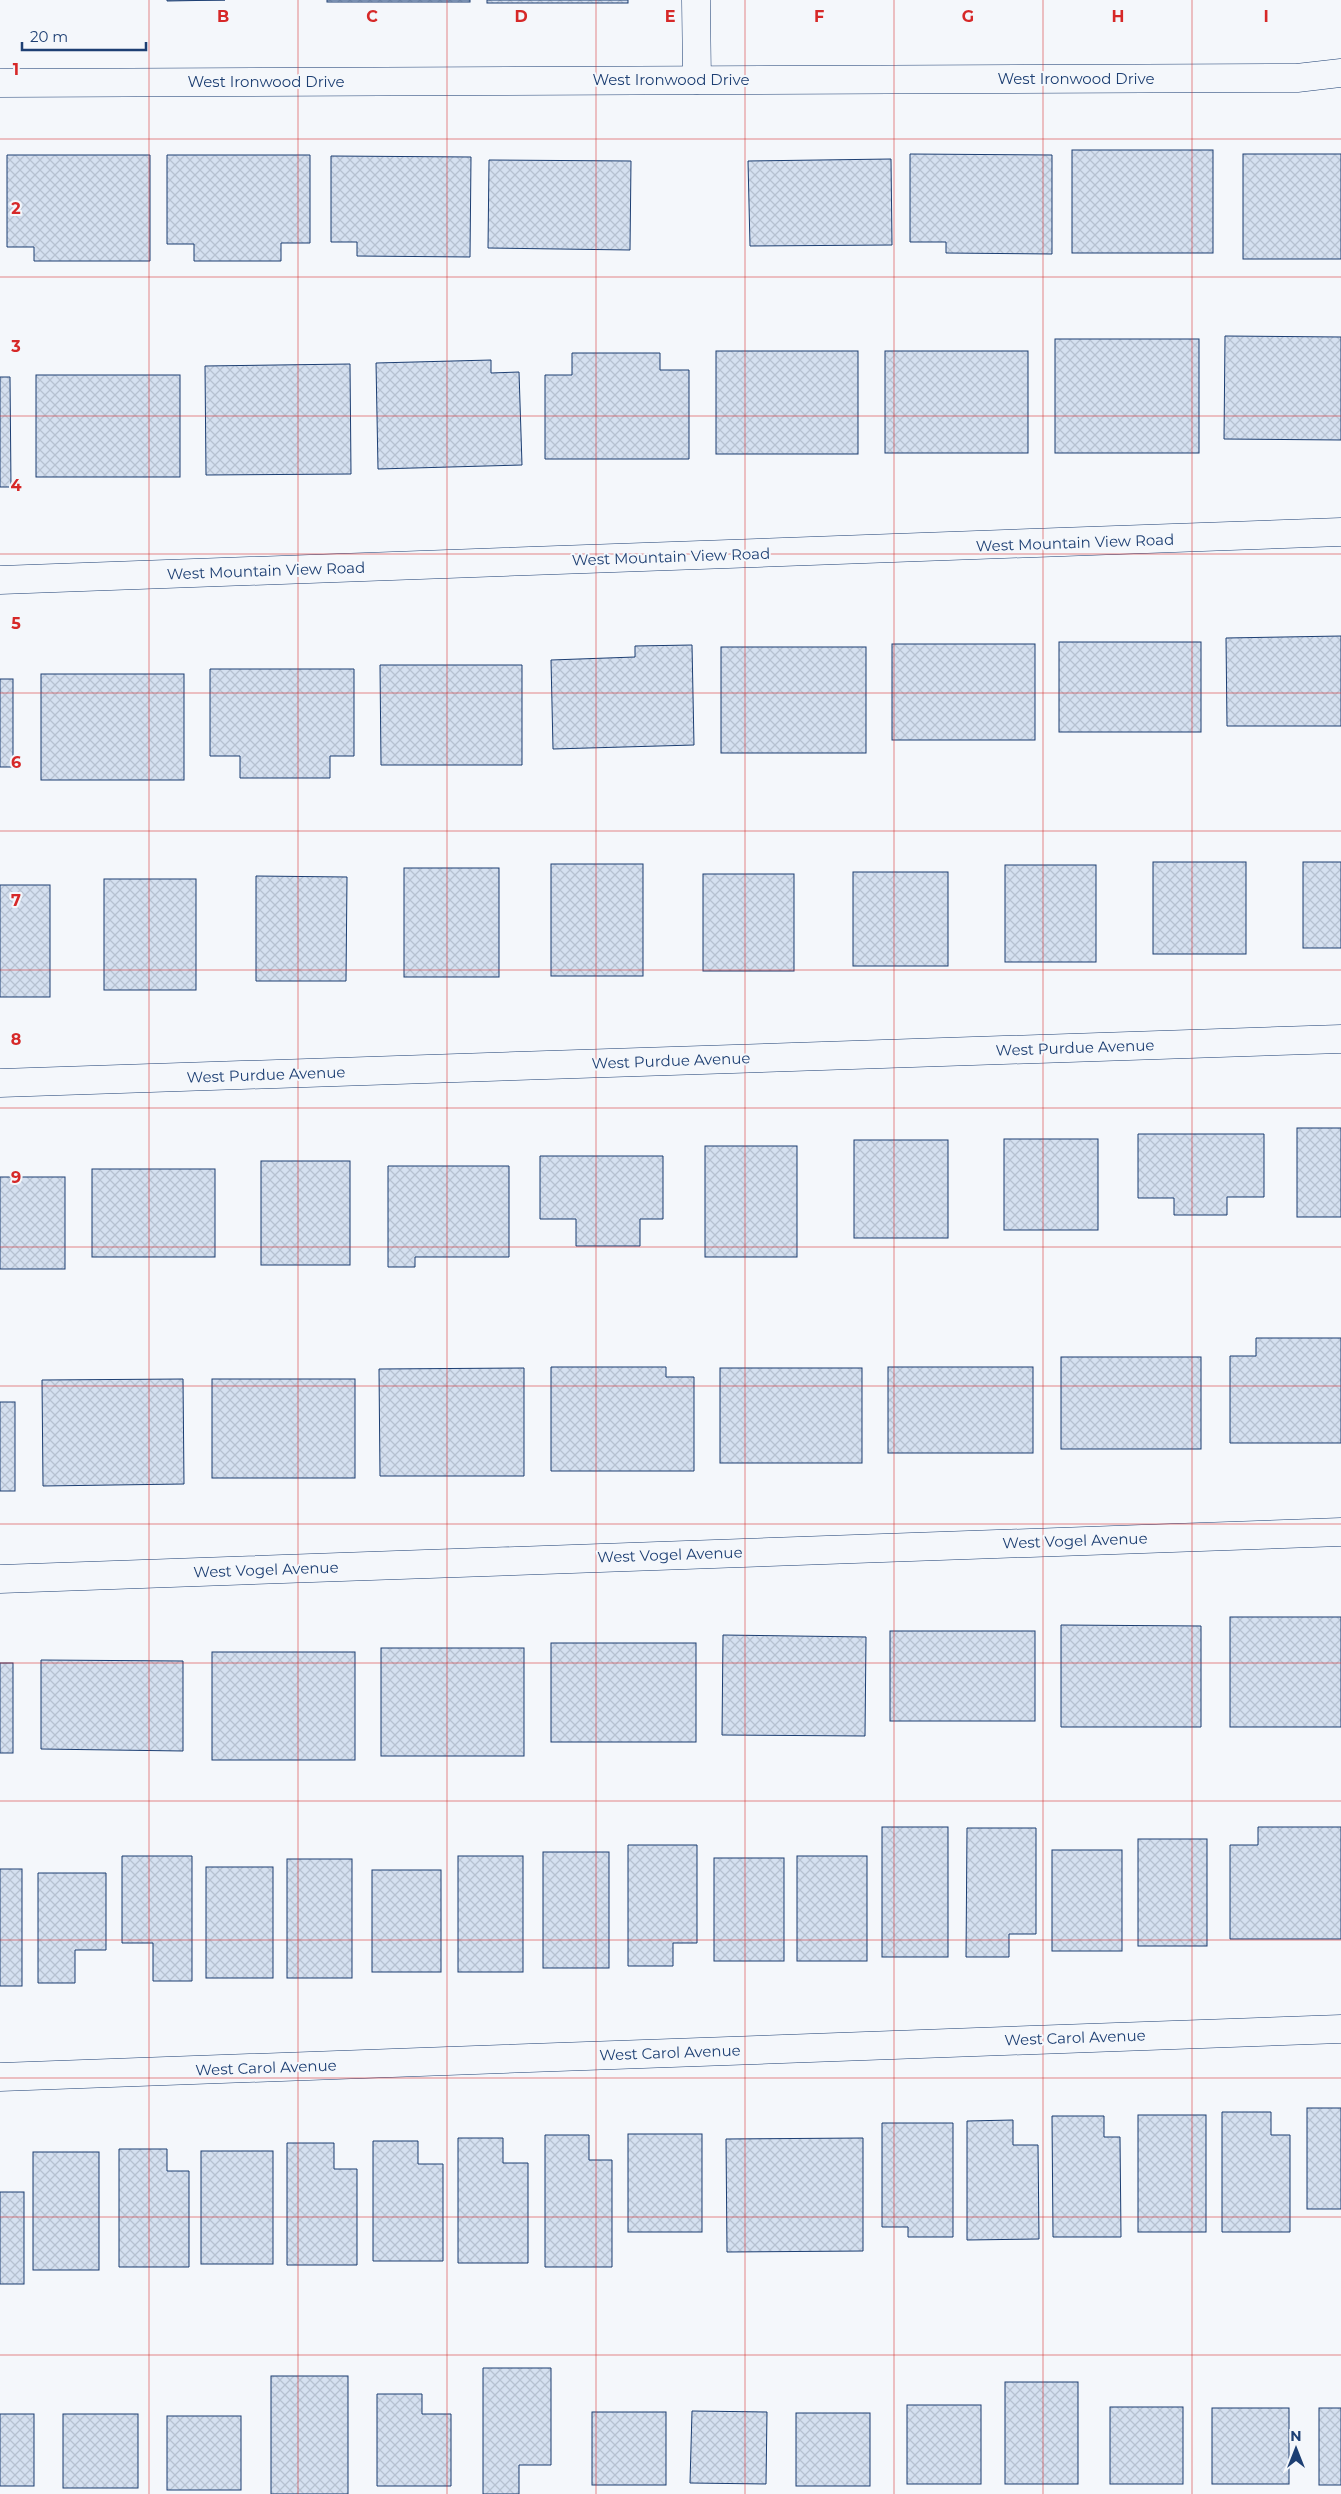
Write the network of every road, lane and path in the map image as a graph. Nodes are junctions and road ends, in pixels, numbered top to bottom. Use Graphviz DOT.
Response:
graph roads {
  1 [pos="696,0"];
  2 [pos="1341,72"];
  3 [pos="697,80"];
  4 [pos="0,83"];
  5 [pos="1341,532"];
  6 [pos="0,580"];
  7 [pos="1341,1039"];
  8 [pos="0,1083"];
  9 [pos="1341,1532"];
  10 [pos="0,1579"];
  11 [pos="1341,2029"];
  12 [pos="0,2077"];
  1 -- 3 [label="street"];
  2 -- 3 [label="street, West Ironwood Drive"];
  3 -- 4 [label="street, West Ironwood Drive"];
  5 -- 6 [label="street, West Mountain View Road"];
  7 -- 8 [label="street, West Purdue Avenue"];
  9 -- 10 [label="street, West Vogel Avenue"];
  11 -- 12 [label="street, West Carol Avenue"];
}
